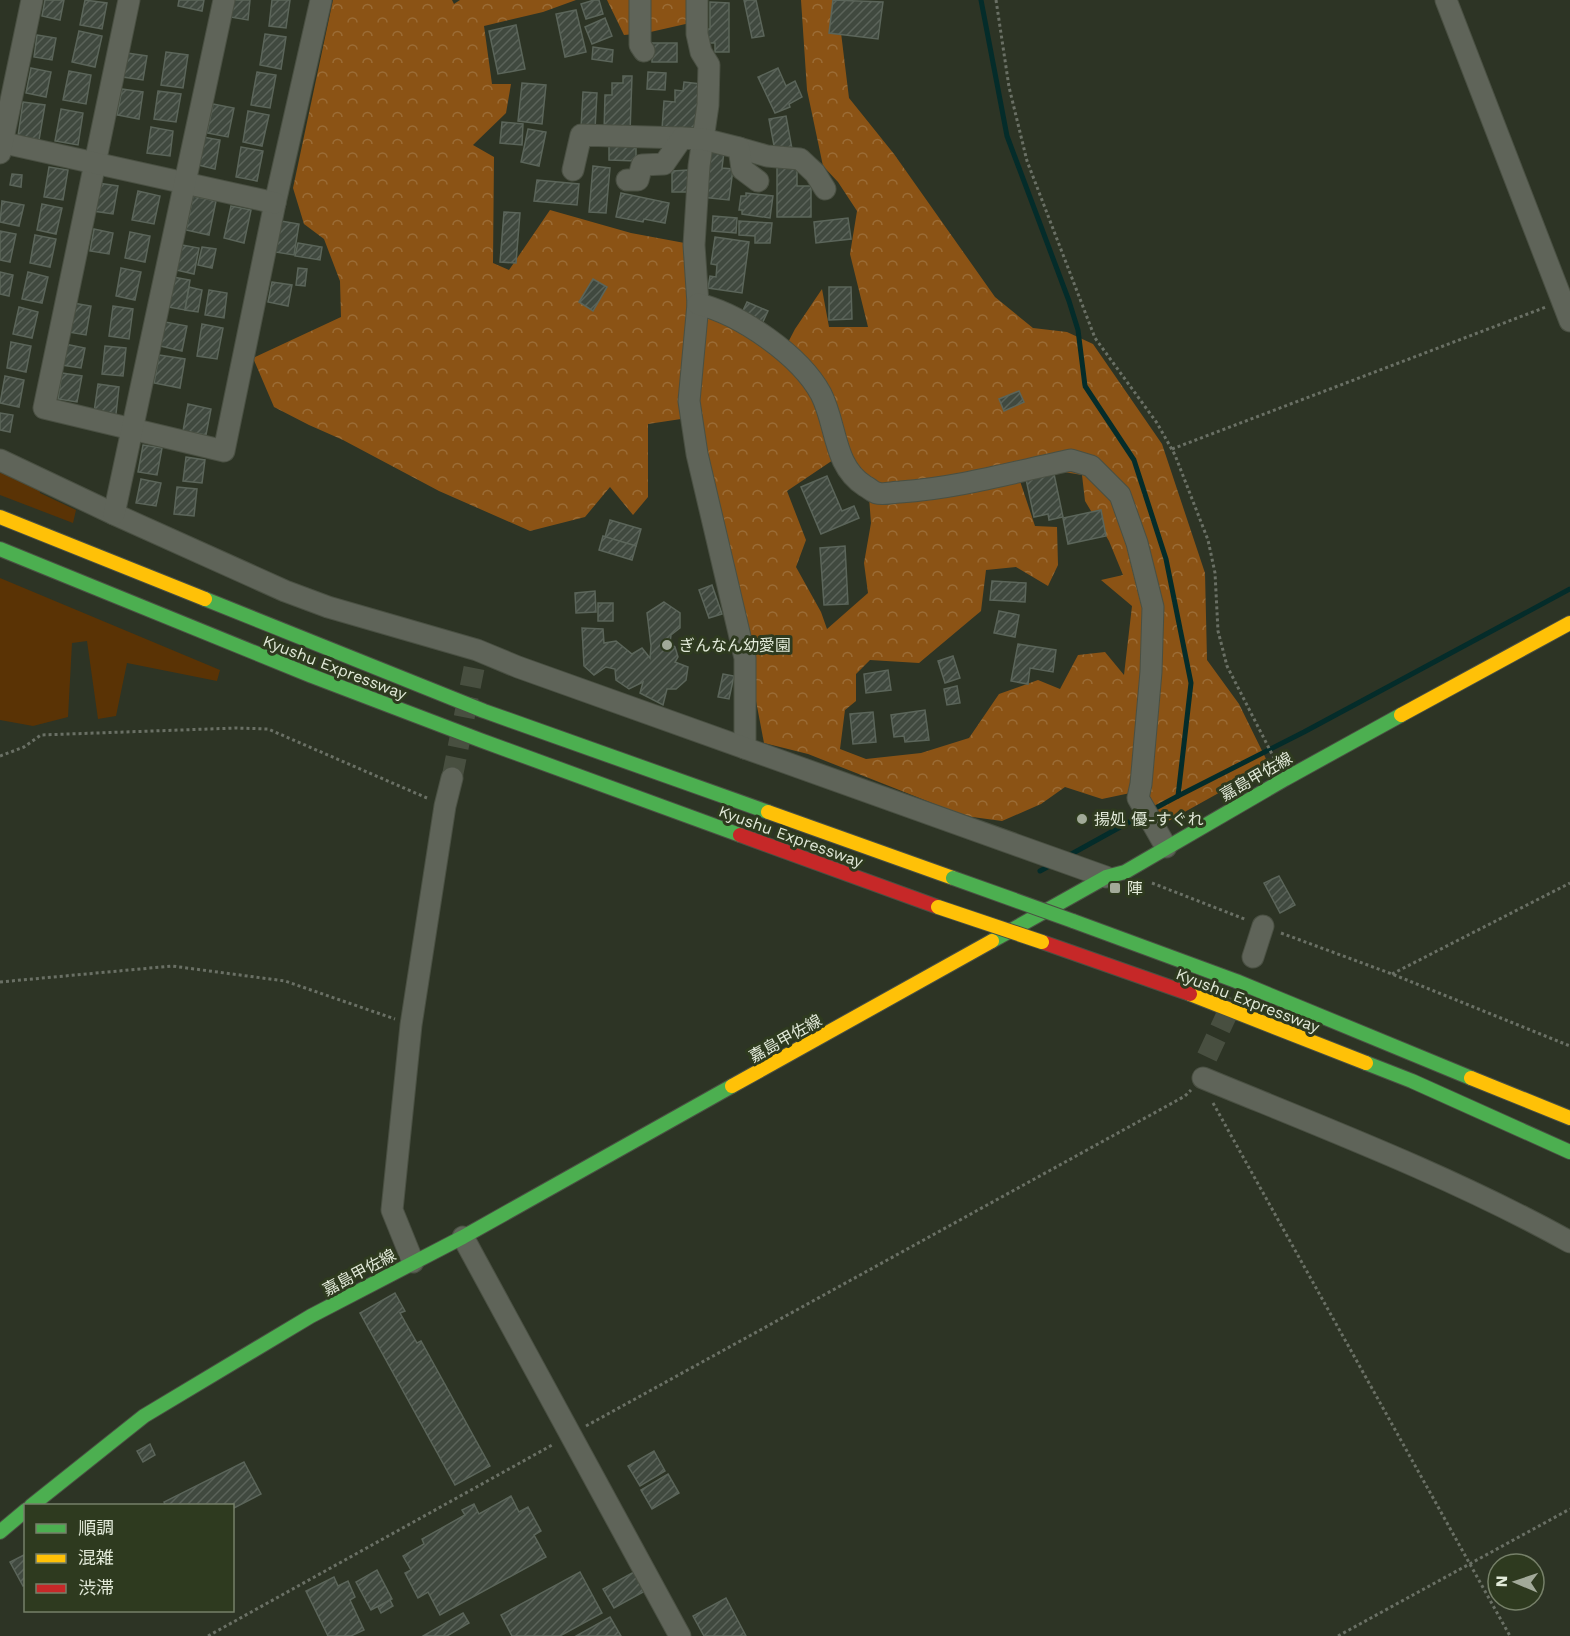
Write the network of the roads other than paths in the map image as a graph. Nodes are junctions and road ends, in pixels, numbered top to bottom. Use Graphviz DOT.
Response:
graph roads {
  1 [pos="32,0"];
  2 [pos="129,0"];
  3 [pos="224,0"];
  4 [pos="321,0"];
  5 [pos="640,0"];
  6 [pos="697,0"];
  7 [pos="1446,0"];
  8 [pos="644,51"];
  9 [pos="692,138"];
  10 [pos="1,146"];
  11 [pos="739,148"];
  12 [pos="95,163"];
  13 [pos="573,170"];
  14 [pos="627,180"];
  15 [pos="758,181"];
  16 [pos="186,183"];
  17 [pos="825,189"];
  18 [pos="275,202"];
  19 [pos="698,304"];
  20 [pos="1570,321"];
  21 [pos="133,431"];
  22 [pos="0,460"];
  23 [pos="114,514"];
  24 [pos="0,517"];
  25 [pos="0,549"];
  26 [pos="1570,623"];
  27 [pos="745,748"];
  28 [pos="452,778"];
  29 [pos="1162,840"];
  30 [pos="1116,875"];
  31 [pos="1263,926"];
  32 [pos="1253,957"];
  33 [pos="1203,1078"];
  34 [pos="1570,1118"];
  35 [pos="1570,1152"];
  36 [pos="463,1237"];
  37 [pos="1570,1242"];
  38 [pos="413,1262"];
  39 [pos="34,1504"];
  40 [pos="24,1512"];
  41 [pos="0,1532"];
  42 [pos="680,1636"];
  1 -- 10 [label="street"];
  2 -- 12 [label="street"];
  3 -- 16 [label="street"];
  4 -- 18 [label="street"];
  5 -- 8 [label="street"];
  6 -- 9 [label="street"];
  7 -- 20 [label="street"];
  9 -- 11 [label="street"];
  9 -- 13 [label="street"];
  9 -- 14 [label="street"];
  9 -- 19 [label="street"];
  10 -- 12 [label="street"];
  11 -- 15 [label="street"];
  11 -- 17 [label="street"];
  12 -- 16 [label="street"];
  12 -- 21 [label="street"];
  16 -- 18 [label="street"];
  16 -- 21 [label="street"];
  18 -- 21 [label="street"];
  19 -- 27 [label="street"];
  19 -- 29 [label="street"];
  21 -- 23 [label="street"];
  22 -- 23 [label="street"];
  23 -- 27 [label="street"];
  24 -- 34 [label="main road, Kyushu Expressway, bridge"];
  25 -- 35 [label="main road, Kyushu Expressway, bridge"];
  26 -- 29 [label="main road, 嘉島甲佐線"];
  27 -- 30 [label="street"];
  28 -- 38 [label="street"];
  29 -- 30 [label="main road, 嘉島甲佐線"];
  30 -- 36 [label="main road, 嘉島甲佐線"];
  31 -- 32 [label="street"];
  33 -- 37 [label="street"];
  36 -- 38 [label="main road, 嘉島甲佐線"];
  36 -- 42 [label="street"];
  38 -- 39 [label="main road, 嘉島甲佐線"];
  40 -- 41 [label="main road"];
}
